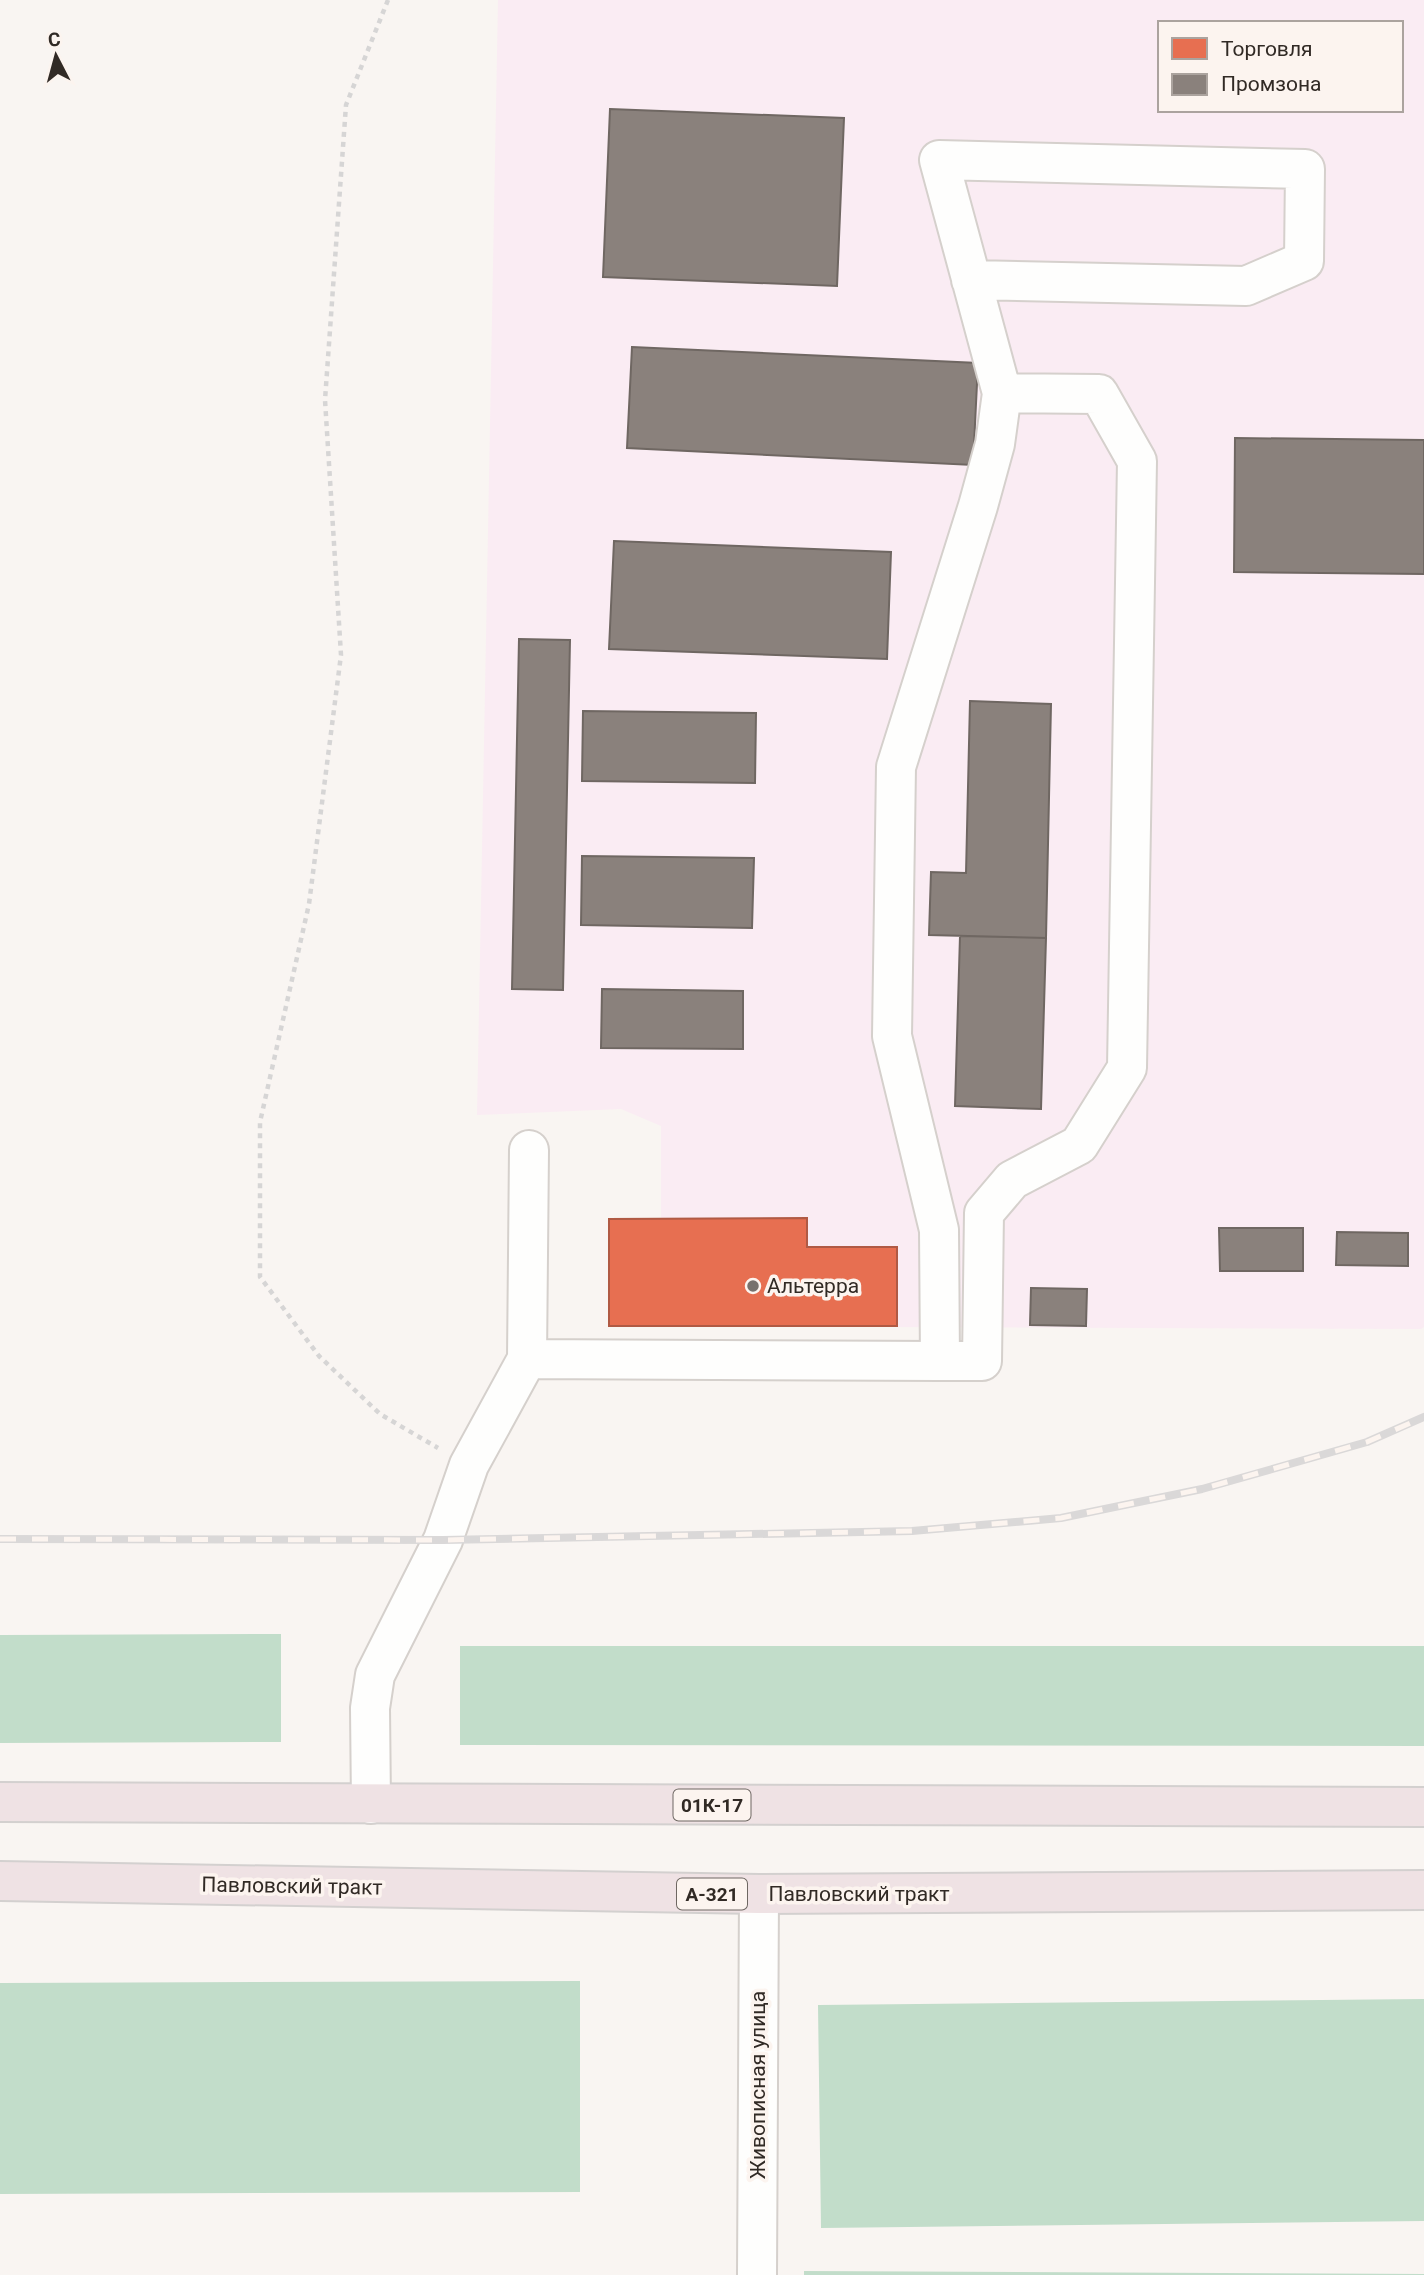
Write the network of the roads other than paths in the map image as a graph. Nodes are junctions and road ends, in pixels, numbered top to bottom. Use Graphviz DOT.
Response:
graph roads {
  1 [pos="971,280"];
  2 [pos="1002,393"];
  3 [pos="529,1150"];
  4 [pos="527,1359"];
  5 [pos="940,1361"];
  6 [pos="0,1802"];
  7 [pos="371,1804"];
  8 [pos="1424,1807"];
  9 [pos="0,1881"];
  10 [pos="1424,1890"];
  11 [pos="759,1894"];
  12 [pos="757,2275"];
  1 -- 1 [label="street"];
  1 -- 2 [label="street"];
  2 -- 5 [label="street"];
  2 -- 5 [label="street"];
  3 -- 4 [label="street"];
  4 -- 5 [label="street"];
  4 -- 7 [label="street"];
  6 -- 7 [label="highway, 01К-17"];
  7 -- 8 [label="highway, 01К-17"];
  9 -- 11 [label="highway, Павловский тракт / А-321"];
  10 -- 11 [label="highway, Павловский тракт / А-321"];
  11 -- 12 [label="street, Живописная улица"];
}
